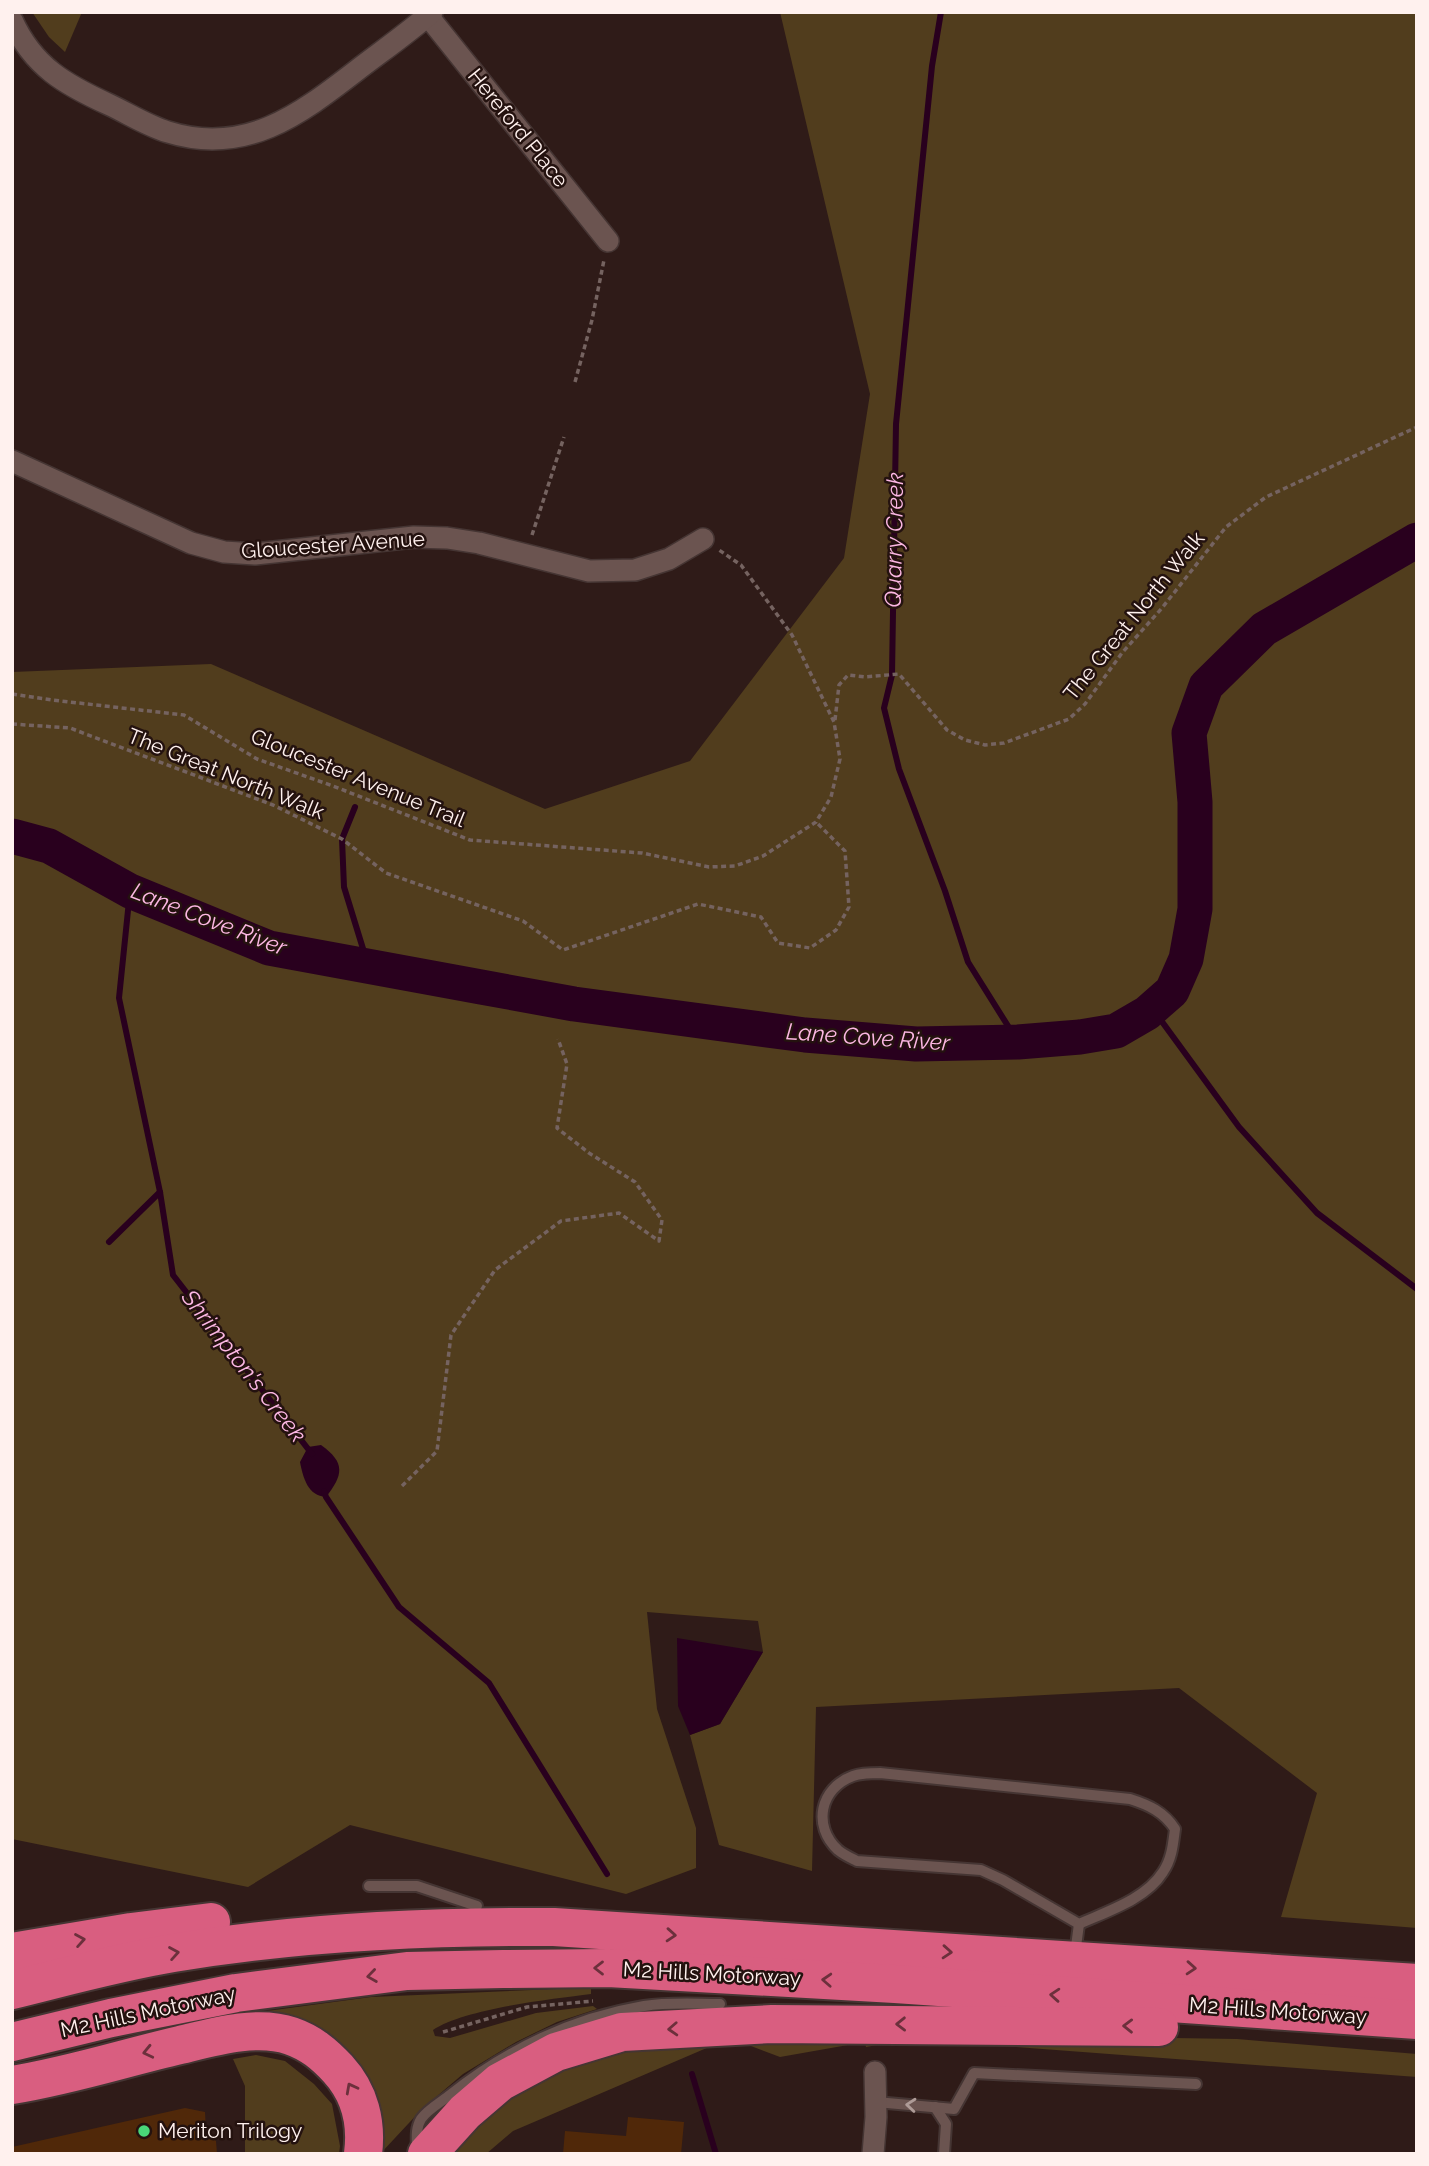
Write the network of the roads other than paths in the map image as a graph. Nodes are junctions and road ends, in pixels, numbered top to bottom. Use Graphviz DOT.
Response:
graph roads {
  1 [pos="430,14"];
  2 [pos="12,20"];
  3 [pos="608,241"];
  4 [pos="12,461"];
  5 [pos="703,539"];
  6 [pos="369,1886"];
  7 [pos="477,1906"];
  8 [pos="554,1927"];
  9 [pos="1077,1942"];
  10 [pos="12,1952"];
  11 [pos="1417,1983"];
  12 [pos="12,1990"];
  13 [pos="720,2004"];
  14 [pos="1417,2020"];
  15 [pos="1417,2027"];
  16 [pos="12,2042"];
  17 [pos="874,2072"];
  18 [pos="1196,2084"];
  19 [pos="12,2085"];
  20 [pos="876,2102"];
  21 [pos="935,2107"];
  22 [pos="363,2154"];
  23 [pos="418,2154"];
  24 [pos="427,2154"];
  25 [pos="873,2154"];
  26 [pos="944,2154"];
  1 -- 2 [label="street"];
  1 -- 3 [label="street, Hereford Place"];
  4 -- 5 [label="street, Gloucester Avenue"];
  6 -- 7 [label="lane"];
  7 -- 8 [label="highway"];
  10 -- 7 [label="highway, one-way"];
  8 -- 9 [label="highway, M2 Hills Motorway, one-way"];
  12 -- 8 [label="highway, M2 Hills Motorway, one-way"];
  9 -- 9 [label="lane"];
  9 -- 11 [label="highway, M2 Hills Motorway, one-way"];
  13 -- 23 [label="lane"];
  14 -- 16 [label="highway, M2 Hills Motorway, one-way"];
  15 -- 24 [label="highway, one-way"];
  17 -- 20 [label="street"];
  18 -- 21 [label="lane"];
  22 -- 19 [label="highway, one-way"];
  21 -- 20 [label="lane, one-way"];
  20 -- 25 [label="street"];
  21 -- 26 [label="lane"];
}
